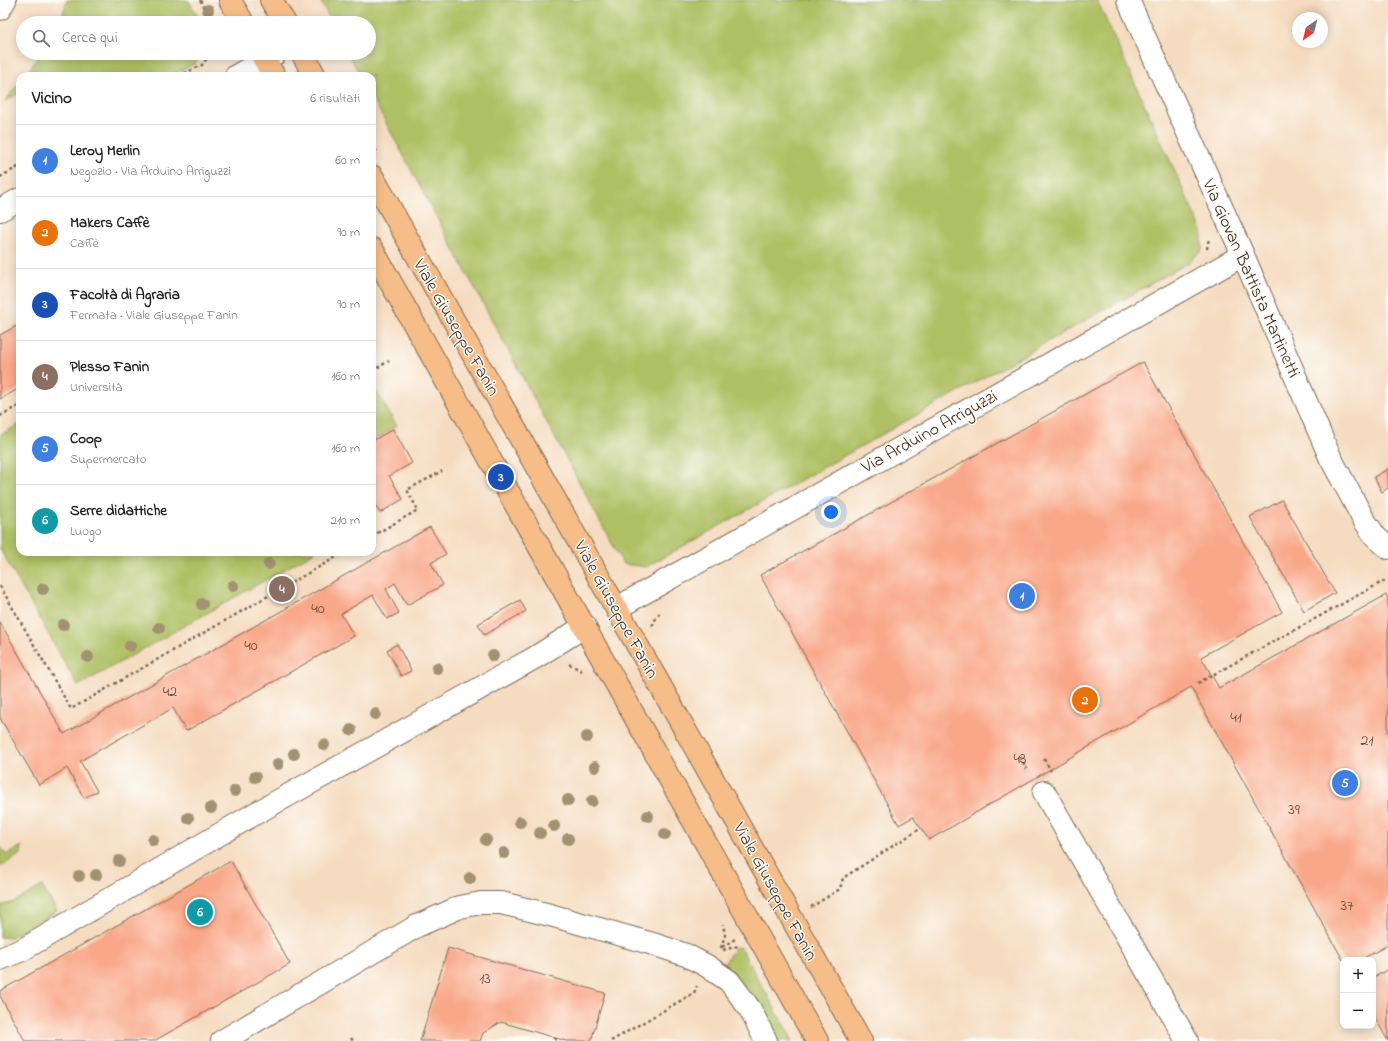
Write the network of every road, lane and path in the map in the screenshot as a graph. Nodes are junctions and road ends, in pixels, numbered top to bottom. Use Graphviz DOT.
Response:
graph roads {
  1 [pos="5,0"];
  2 [pos="200,0"];
  3 [pos="230,0"];
  4 [pos="271,0"];
  5 [pos="1128,0"];
  6 [pos="0,9"];
  7 [pos="208,16"];
  8 [pos="239,16"];
  9 [pos="281,16"];
  10 [pos="206,60"];
  11 [pos="269,60"];
  12 [pos="306,60"];
  13 [pos="187,72"];
  14 [pos="244,72"];
  15 [pos="313,72"];
  16 [pos="16,168"];
  17 [pos="0,177"];
  18 [pos="376,183"];
  19 [pos="16,201"];
  20 [pos="0,210"];
  21 [pos="1243,255"];
  22 [pos="376,256"];
  23 [pos="389,361"];
  24 [pos="376,369"];
  25 [pos="16,407"];
  26 [pos="0,416"];
  27 [pos="442,471"];
  28 [pos="376,534"];
  29 [pos="1388,548"];
  30 [pos="338,556"];
  31 [pos="1388,581"];
  32 [pos="0,586"];
  33 [pos="617,608"];
  34 [pos="585,626"];
  35 [pos="1198,683"];
  36 [pos="1020,757"];
  37 [pos="1027,769"];
  38 [pos="1044,792"];
  39 [pos="921,828"];
  40 [pos="791,919"];
  41 [pos="758,936"];
  42 [pos="713,958"];
  43 [pos="0,959"];
  44 [pos="856,1032"];
  45 [pos="222,1041"];
  46 [pos="611,1041"];
  47 [pos="766,1041"];
  48 [pos="818,1041"];
  49 [pos="868,1041"];
  50 [pos="1187,1041"];
  1 -- 6 [label="street"];
  2 -- 7 [label="path"];
  3 -- 8 [label="main road"];
  4 -- 9 [label="main road"];
  5 -- 21 [label="street, Via Giovan Battista Martinetti"];
  10 -- 13 [label="path"];
  11 -- 14 [label="street"];
  12 -- 15 [label="main road"];
  16 -- 17 [label="path"];
  18 -- 33 [label="main road, Viale Giuseppe Fanin"];
  19 -- 20 [label="street"];
  21 -- 29 [label="street, Via Giovan Battista Martinetti"];
  21 -- 33 [label="street, Via Arduino Arriguzzi"];
  22 -- 34 [label="main road, Viale Giuseppe Fanin"];
  23 -- 24 [label="path"];
  25 -- 26 [label="path"];
  27 -- 28 [label="path"];
  30 -- 32 [label="path"];
  31 -- 35 [label="path"];
  33 -- 40 [label="main road, Viale Giuseppe Fanin"];
  34 -- 41 [label="main road, Viale Giuseppe Fanin"];
  34 -- 43 [label="street"];
  36 -- 37 [label="path"];
  38 -- 50 [label="street"];
  39 -- 40 [label="path"];
  40 -- 44 [label="main road, Viale Giuseppe Fanin"];
  41 -- 42 [label="path"];
  41 -- 48 [label="main road, Viale Giuseppe Fanin"];
  42 -- 45 [label="street"];
  42 -- 46 [label="path"];
  42 -- 47 [label="street"];
  44 -- 49 [label="street"];
}
